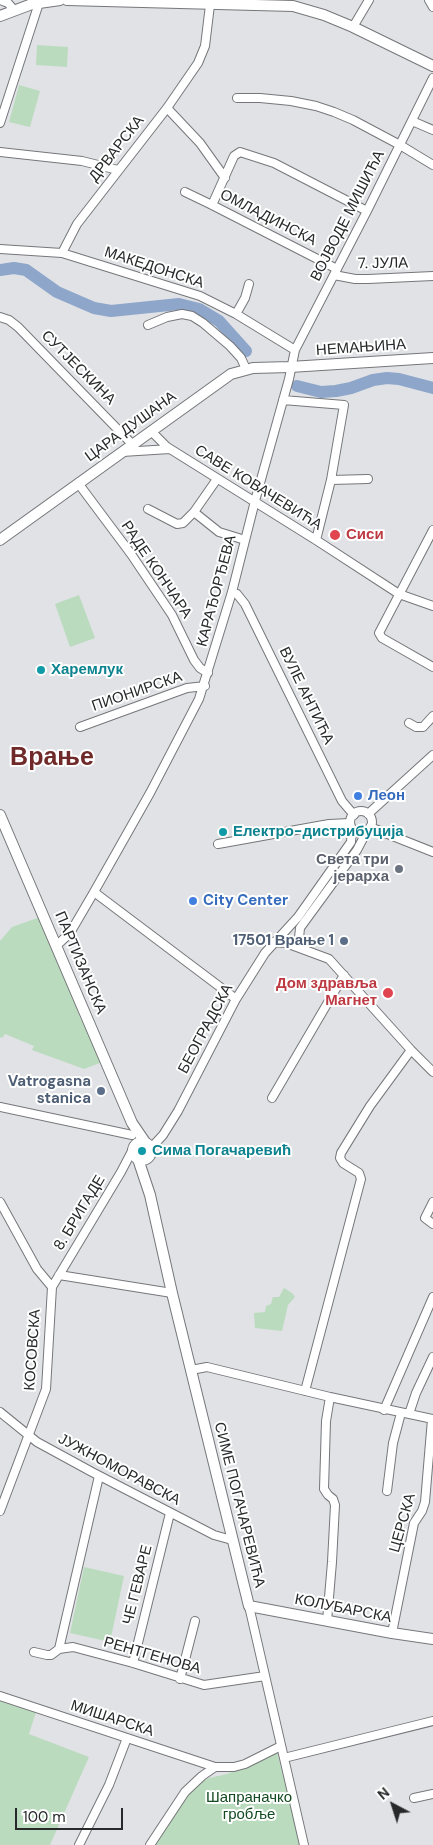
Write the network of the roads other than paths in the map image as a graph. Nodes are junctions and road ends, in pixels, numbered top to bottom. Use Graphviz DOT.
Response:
graph roads {
  1 [pos="0,0"];
  2 [pos="60,0"];
  3 [pos="67,0"];
  4 [pos="368,0"];
  5 [pos="429,0"];
  6 [pos="39,3"];
  7 [pos="278,3"];
  8 [pos="210,5"];
  9 [pos="433,7"];
  10 [pos="14,10"];
  11 [pos="0,16"];
  12 [pos="353,27"];
  13 [pos="433,66"];
  14 [pos="433,78"];
  15 [pos="237,98"];
  16 [pos="167,108"];
  17 [pos="412,121"];
  18 [pos="0,123"];
  19 [pos="433,130"];
  20 [pos="400,145"];
  21 [pos="0,152"];
  22 [pos="433,165"];
  23 [pos="118,170"];
  24 [pos="225,178"];
  25 [pos="185,192"];
  26 [pos="212,204"];
  27 [pos="367,210"];
  28 [pos="0,249"];
  29 [pos="62,253"];
  30 [pos="336,272"];
  31 [pos="433,276"];
  32 [pos="249,284"];
  33 [pos="236,314"];
  34 [pos="0,317"];
  35 [pos="148,325"];
  36 [pos="295,350"];
  37 [pos="433,358"];
  38 [pos="290,367"];
  39 [pos="246,369"];
  40 [pos="283,400"];
  41 [pos="151,431"];
  42 [pos="132,444"];
  43 [pos="170,449"];
  44 [pos="122,452"];
  45 [pos="217,479"];
  46 [pos="368,479"];
  47 [pos="331,480"];
  48 [pos="78,483"];
  49 [pos="254,502"];
  50 [pos="148,509"];
  51 [pos="194,512"];
  52 [pos="433,530"];
  53 [pos="0,540"];
  54 [pos="245,540"];
  55 [pos="316,540"];
  56 [pos="232,592"];
  57 [pos="399,594"];
  58 [pos="433,606"];
  59 [pos="433,668"];
  60 [pos="208,673"];
  61 [pos="205,686"];
  62 [pos="433,716"];
  63 [pos="409,723"];
  64 [pos="80,728"];
  65 [pos="433,754"];
  66 [pos="368,814"];
  67 [pos="0,815"];
  68 [pos="354,815"];
  69 [pos="351,826"];
  70 [pos="369,829"];
  71 [pos="218,844"];
  72 [pos="433,852"];
  73 [pos="94,892"];
  74 [pos="273,942"];
  75 [pos="56,946"];
  76 [pos="306,950"];
  77 [pos="344,975"];
  78 [pos="236,999"];
  79 [pos="410,1050"];
  80 [pos="433,1072"];
  81 [pos="272,1098"];
  82 [pos="0,1107"];
  83 [pos="132,1123"];
  84 [pos="132,1135"];
  85 [pos="141,1152"];
  86 [pos="0,1202"];
  87 [pos="433,1202"];
  88 [pos="433,1224"];
  89 [pos="59,1275"];
  90 [pos="52,1287"];
  91 [pos="172,1293"];
  92 [pos="433,1297"];
  93 [pos="433,1357"];
  94 [pos="191,1370"];
  95 [pos="305,1391"];
  96 [pos="330,1398"];
  97 [pos="384,1410"];
  98 [pos="0,1412"];
  99 [pos="405,1414"];
  100 [pos="432,1419"];
  101 [pos="29,1436"];
  102 [pos="99,1476"];
  103 [pos="387,1491"];
  104 [pos="0,1510"];
  105 [pos="170,1513"];
  106 [pos="232,1540"];
  107 [pos="249,1606"];
  108 [pos="195,1621"];
  109 [pos="327,1621"];
  110 [pos="392,1633"];
  111 [pos="433,1639"];
  112 [pos="59,1649"];
  113 [pos="34,1652"];
  114 [pos="133,1663"];
  115 [pos="265,1676"];
  116 [pos="180,1678"];
  117 [pos="0,1696"];
  118 [pos="433,1721"];
  119 [pos="127,1738"];
  120 [pos="280,1746"];
  121 [pos="284,1758"];
  122 [pos="215,1767"];
  123 [pos="433,1794"];
  124 [pos="414,1798"];
  125 [pos="79,1845"];
  126 [pos="150,1845"];
  127 [pos="304,1845"];
  1 -- 10 [label="street"];
  2 -- 6 [label="main road"];
  3 -- 8 [label="main road"];
  4 -- 12 [label="street"];
  5 -- 9 [label="street"];
  6 -- 10 [label="main road"];
  6 -- 18 [label="street"];
  7 -- 8 [label="main road"];
  7 -- 12 [label="main road"];
  8 -- 16 [label="street, ДРВАРСКА"];
  10 -- 11 [label="main road"];
  12 -- 13 [label="main road"];
  14 -- 17 [label="street, ВОЈВОДЕ МИШИЋА"];
  15 -- 20 [label="street"];
  16 -- 23 [label="street, ДРВАРСКА"];
  16 -- 24 [label="street"];
  17 -- 19 [label="street"];
  17 -- 20 [label="street, ВОЈВОДЕ МИШИЋА"];
  20 -- 22 [label="street"];
  20 -- 27 [label="street, ВОЈВОДЕ МИШИЋА"];
  21 -- 23 [label="street"];
  23 -- 29 [label="street, ДРВАРСКА"];
  24 -- 26 [label="street"];
  24 -- 27 [label="street"];
  25 -- 26 [label="street, ОМЛАДИНСКА"];
  26 -- 30 [label="street, ОМЛАДИНСКА"];
  27 -- 30 [label="street, ВОЈВОДЕ МИШИЋА"];
  28 -- 29 [label="street"];
  29 -- 33 [label="street, МАКЕДОНСКА"];
  30 -- 31 [label="street, 7. ЈУЛА"];
  30 -- 36 [label="street, ВОЈВОДЕ МИШИЋА"];
  32 -- 33 [label="street"];
  33 -- 36 [label="street, МАКЕДОНСКА"];
  34 -- 42 [label="street, СУТЈЕСКИНА"];
  35 -- 39 [label="street"];
  36 -- 38 [label="street, ВОЈВОДЕ МИШИЋА"];
  37 -- 38 [label="main road, НЕМАЊИНА"];
  38 -- 39 [label="main road, ЦАРА ДУШАНА"];
  38 -- 40 [label="street, КАРАЂОРЂЕВА"];
  39 -- 41 [label="main road, ЦАРА ДУШАНА"];
  40 -- 47 [label="street"];
  40 -- 49 [label="street, КАРАЂОРЂЕВА"];
  41 -- 42 [label="main road, ЦАРА ДУШАНА"];
  41 -- 43 [label="street, САВЕ КОВАЧЕВИЋА"];
  42 -- 44 [label="main road, ЦАРА ДУШАНА"];
  43 -- 44 [label="street"];
  43 -- 45 [label="street, САВЕ КОВАЧЕВИЋА"];
  44 -- 48 [label="main road, ЦАРА ДУШАНА"];
  45 -- 49 [label="street, САВЕ КОВАЧЕВИЋА"];
  45 -- 51 [label="street"];
  46 -- 47 [label="street"];
  47 -- 55 [label="street"];
  48 -- 53 [label="main road, ЦАРА ДУШАНА"];
  48 -- 60 [label="street, РАДЕ КОНЧАРА"];
  49 -- 54 [label="street, КАРАЂОРЂЕВА"];
  49 -- 55 [label="street, САВЕ КОВАЧЕВИЋА"];
  50 -- 51 [label="street"];
  51 -- 54 [label="street"];
  52 -- 57 [label="street"];
  54 -- 56 [label="street, КАРАЂОРЂЕВА"];
  55 -- 57 [label="street, САВЕ КОВАЧЕВИЋА"];
  56 -- 60 [label="street, КАРАЂОРЂЕВА"];
  56 -- 68 [label="street, ВУЛЕ АНТИЋА"];
  57 -- 58 [label="street, САВЕ КОВАЧЕВИЋА"];
  57 -- 59 [label="street"];
  60 -- 61 [label="street, КАРАЂОРЂЕВА"];
  61 -- 64 [label="street, ПИОНИРСКА"];
  61 -- 73 [label="street, КАРАЂОРЂЕВА"];
  62 -- 63 [label="street"];
  65 -- 66 [label="street"];
  66 -- 68 [label="street"];
  66 -- 70 [label="street"];
  67 -- 75 [label="main road, ПАРТИЗАНСКА"];
  68 -- 69 [label="street"];
  69 -- 70 [label="street"];
  69 -- 71 [label="street"];
  69 -- 74 [label="street, БЕОГРАДСКА"];
  70 -- 72 [label="street"];
  70 -- 76 [label="street"];
  73 -- 75 [label="street, КАРАЂОРЂЕВА"];
  73 -- 78 [label="street"];
  74 -- 76 [label="street"];
  74 -- 78 [label="street, БЕОГРАДСКА"];
  75 -- 83 [label="main road, ПАРТИЗАНСКА"];
  76 -- 77 [label="street"];
  77 -- 79 [label="street"];
  77 -- 81 [label="street"];
  78 -- 85 [label="street, БЕОГРАДСКА"];
  79 -- 80 [label="street"];
  79 -- 95 [label="street"];
  82 -- 84 [label="street"];
  83 -- 84 [label="main road, ПАРТИЗАНСКА"];
  83 -- 85 [label="main road, ПАРТИЗАНСКА"];
  84 -- 85 [label="main road, ПАРТИЗАНСКА"];
  85 -- 89 [label="street, 8. БРИГАДЕ"];
  85 -- 91 [label="main road, СИМЕ ПОГАЧАРЕВИЋА"];
  86 -- 90 [label="street"];
  87 -- 88 [label="street"];
  89 -- 90 [label="street, КОСОВСКА"];
  89 -- 91 [label="street"];
  90 -- 101 [label="street, КОСОВСКА"];
  91 -- 94 [label="main road, СИМЕ ПОГАЧАРЕВИЋА"];
  92 -- 97 [label="street"];
  93 -- 99 [label="street"];
  94 -- 95 [label="street"];
  94 -- 106 [label="main road, СИМЕ ПОГАЧАРЕВИЋА"];
  95 -- 96 [label="street"];
  96 -- 97 [label="street"];
  96 -- 109 [label="street"];
  97 -- 99 [label="street"];
  98 -- 101 [label="street, ЈУЖНОМОРАВСКА"];
  99 -- 100 [label="street"];
  99 -- 103 [label="street"];
  100 -- 110 [label="street, ЦЕРСКА"];
  101 -- 102 [label="street, ЈУЖНОМОРАВСКА"];
  101 -- 104 [label="street, КОСОВСКА"];
  102 -- 105 [label="street, ЈУЖНОМОРАВСКА"];
  102 -- 112 [label="street"];
  105 -- 106 [label="street, ЈУЖНОМОРАВСКА"];
  105 -- 114 [label="street, ЧЕ ГЕВАРЕ"];
  106 -- 107 [label="main road, СИМЕ ПОГАЧАРЕВИЋА"];
  107 -- 109 [label="main road, КОЛУБАРСКА"];
  107 -- 115 [label="street, СИМЕ ПОГАЧАРЕВИЋА"];
  108 -- 116 [label="street"];
  109 -- 110 [label="main road, КОЛУБАРСКА"];
  110 -- 111 [label="main road, КОЛУБАРСКА"];
  112 -- 113 [label="street, РЕНТГЕНОВА"];
  112 -- 114 [label="street, РЕНТГЕНОВА"];
  114 -- 116 [label="street, РЕНТГЕНОВА"];
  115 -- 116 [label="street, РЕНТГЕНОВА"];
  115 -- 120 [label="street, СИМЕ ПОГАЧАРЕВИЋА"];
  117 -- 119 [label="street, МИШАРСКА"];
  118 -- 121 [label="street"];
  119 -- 122 [label="street, МИШАРСКА"];
  119 -- 125 [label="street"];
  120 -- 121 [label="street, СИМЕ ПОГАЧАРЕВИЋА"];
  120 -- 122 [label="street"];
  121 -- 127 [label="street, СИМЕ ПОГАЧАРЕВИЋА"];
  122 -- 126 [label="street"];
  123 -- 124 [label="street"];
}
